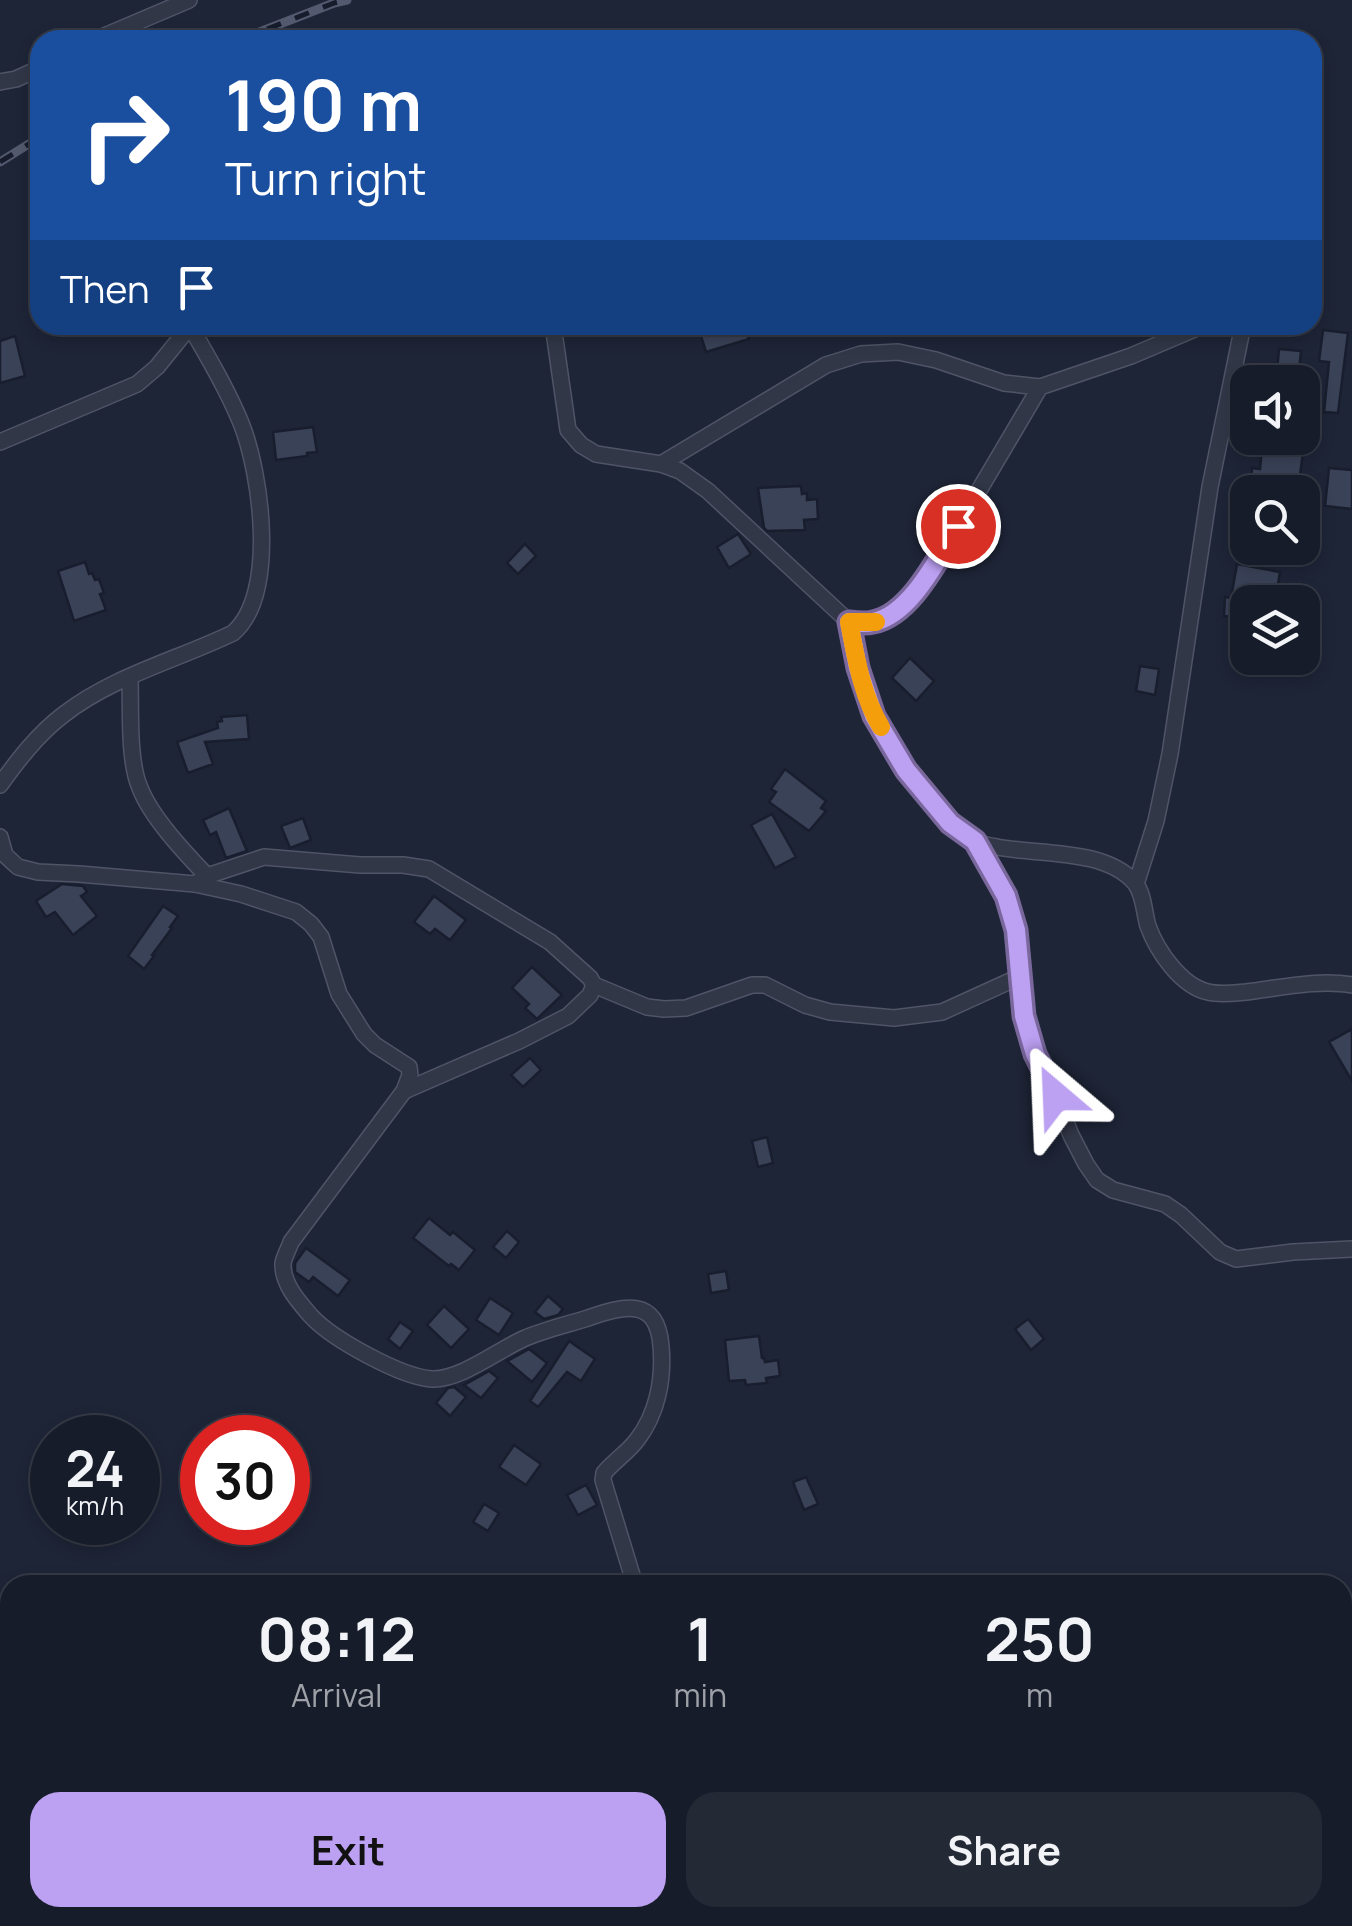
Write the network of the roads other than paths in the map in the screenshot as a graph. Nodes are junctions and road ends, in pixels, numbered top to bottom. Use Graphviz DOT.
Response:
graph roads {
  1 [pos="189,0"];
  2 [pos="118,30"];
  3 [pos="30,73"];
  4 [pos="0,82"];
  5 [pos="183,335"];
  6 [pos="196,335"];
  7 [pos="554,335"];
  8 [pos="1180,335"];
  9 [pos="1241,335"];
  10 [pos="1040,387"];
  11 [pos="0,442"];
  12 [pos="661,464"];
  13 [pos="849,622"];
  14 [pos="130,678"];
  15 [pos="0,785"];
  16 [pos="0,837"];
  17 [pos="975,841"];
  18 [pos="201,880"];
  19 [pos="1136,884"];
  20 [pos="1019,977"];
  21 [pos="1352,985"];
  22 [pos="594,986"];
  23 [pos="404,1091"];
  24 [pos="1352,1249"];
  25 [pos="632,1575"];
  1 -- 2 [label="street"];
  3 -- 4 [label="street"];
  5 -- 11 [label="street"];
  6 -- 14 [label="street"];
  7 -- 12 [label="street"];
  8 -- 10 [label="street"];
  9 -- 19 [label="street"];
  10 -- 12 [label="street"];
  10 -- 13 [label="street"];
  12 -- 13 [label="street"];
  13 -- 17 [label="street"];
  14 -- 15 [label="street"];
  14 -- 18 [label="street"];
  16 -- 18 [label="street"];
  17 -- 19 [label="street"];
  17 -- 20 [label="street"];
  18 -- 22 [label="street"];
  18 -- 23 [label="street"];
  19 -- 21 [label="street"];
  20 -- 22 [label="street"];
  20 -- 24 [label="street"];
  22 -- 23 [label="street"];
  23 -- 25 [label="street"];
}
